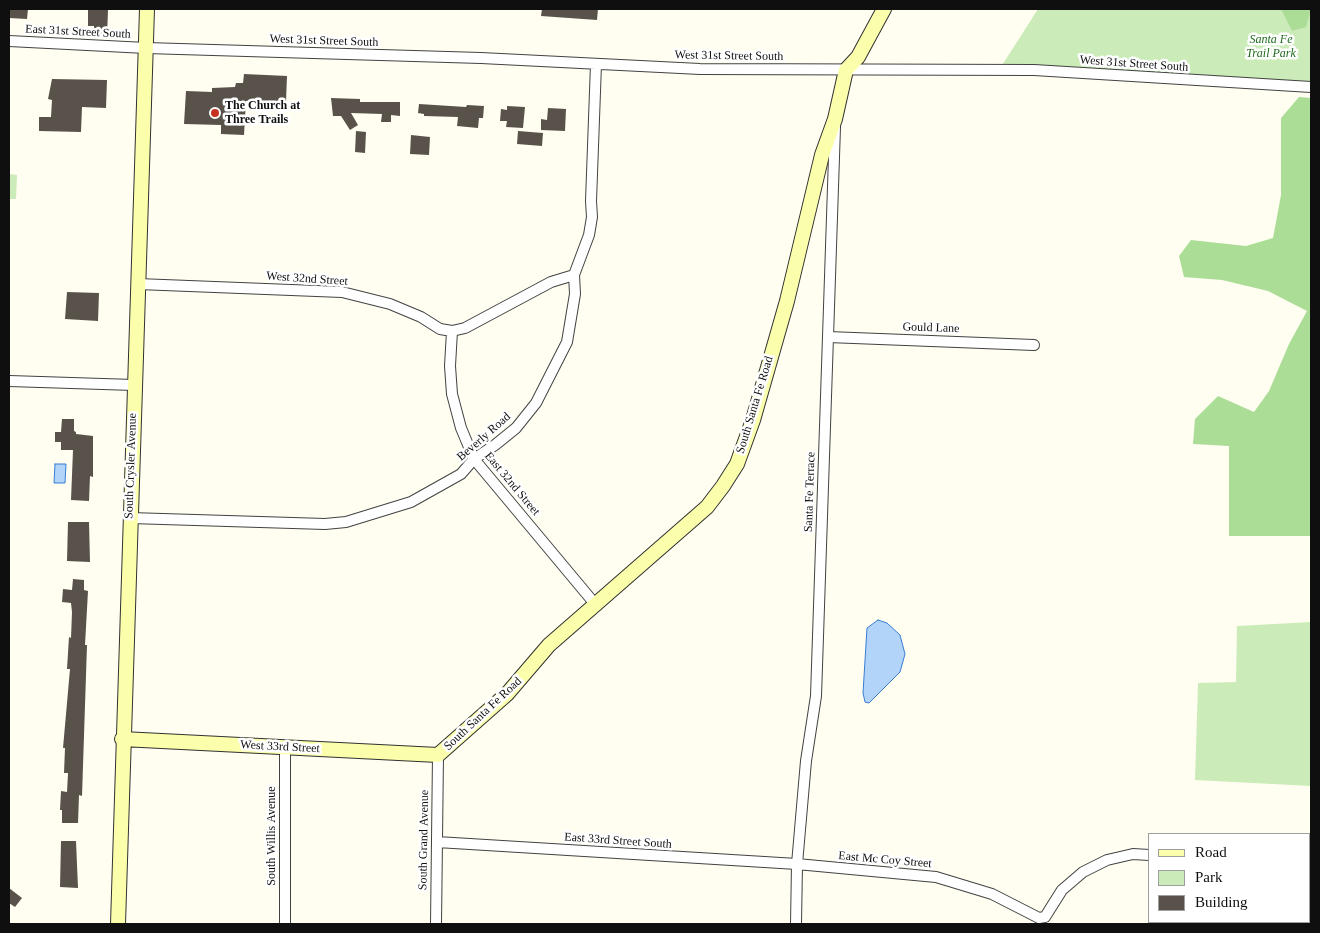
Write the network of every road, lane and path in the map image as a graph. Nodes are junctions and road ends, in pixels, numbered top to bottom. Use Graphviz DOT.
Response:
graph roads {
  1 [pos="147,9"];
  2 [pos="884,9"];
  3 [pos="9,41"];
  4 [pos="146,48"];
  5 [pos="596,64"];
  6 [pos="846,70"];
  7 [pos="1311,87"];
  8 [pos="835,119"];
  9 [pos="574,274"];
  10 [pos="138,284"];
  11 [pos="452,331"];
  12 [pos="828,336"];
  13 [pos="1034,345"];
  14 [pos="9,382"];
  15 [pos="134,385"];
  16 [pos="474,459"];
  17 [pos="130,518"];
  18 [pos="595,604"];
  19 [pos="122,739"];
  20 [pos="285,747"];
  21 [pos="438,755"];
  22 [pos="437,842"];
  23 [pos="1148,855"];
  24 [pos="797,864"];
  25 [pos="1047,921"];
  26 [pos="118,924"];
  27 [pos="284,924"];
  28 [pos="436,924"];
  29 [pos="796,924"];
  1 -- 4 [label="street, South Crysler Avenue"];
  2 -- 6 [label="street, South Santa Fe Road"];
  3 -- 4 [label="street, East 31st Street South"];
  4 -- 5 [label="street, West 31st Street South"];
  4 -- 10 [label="street, South Crysler Avenue"];
  5 -- 6 [label="street, West 31st Street South"];
  5 -- 9 [label="street, Beverly Road"];
  6 -- 7 [label="street, West 31st Street South"];
  6 -- 8 [label="street, South Santa Fe Road"];
  8 -- 12 [label="street, Santa Fe Terrace"];
  8 -- 18 [label="street, South Santa Fe Road"];
  9 -- 11 [label="street"];
  9 -- 16 [label="street, Beverly Road"];
  10 -- 11 [label="street, West 32nd Street"];
  10 -- 15 [label="street, South Crysler Avenue"];
  11 -- 16 [label="street, East 32nd Street"];
  12 -- 13 [label="street, Gould Lane"];
  12 -- 24 [label="street, Santa Fe Terrace"];
  14 -- 15 [label="street"];
  15 -- 17 [label="street, South Crysler Avenue"];
  16 -- 17 [label="street, Beverly Road"];
  16 -- 18 [label="street, East 32nd Street"];
  17 -- 19 [label="street, South Crysler Avenue"];
  18 -- 21 [label="street, South Santa Fe Road"];
  19 -- 20 [label="street, West 33rd Street"];
  19 -- 26 [label="street, South Crysler Avenue"];
  20 -- 21 [label="street, West 33rd Street"];
  20 -- 27 [label="street, South Willis Avenue"];
  21 -- 22 [label="street, South Grand Avenue"];
  22 -- 24 [label="street, East 33rd Street South"];
  22 -- 28 [label="street, South Grand Avenue"];
  23 -- 25 [label="street"];
  24 -- 25 [label="street, East Mc Coy Street"];
  24 -- 29 [label="street, Santa Fe Terrace"];
}
